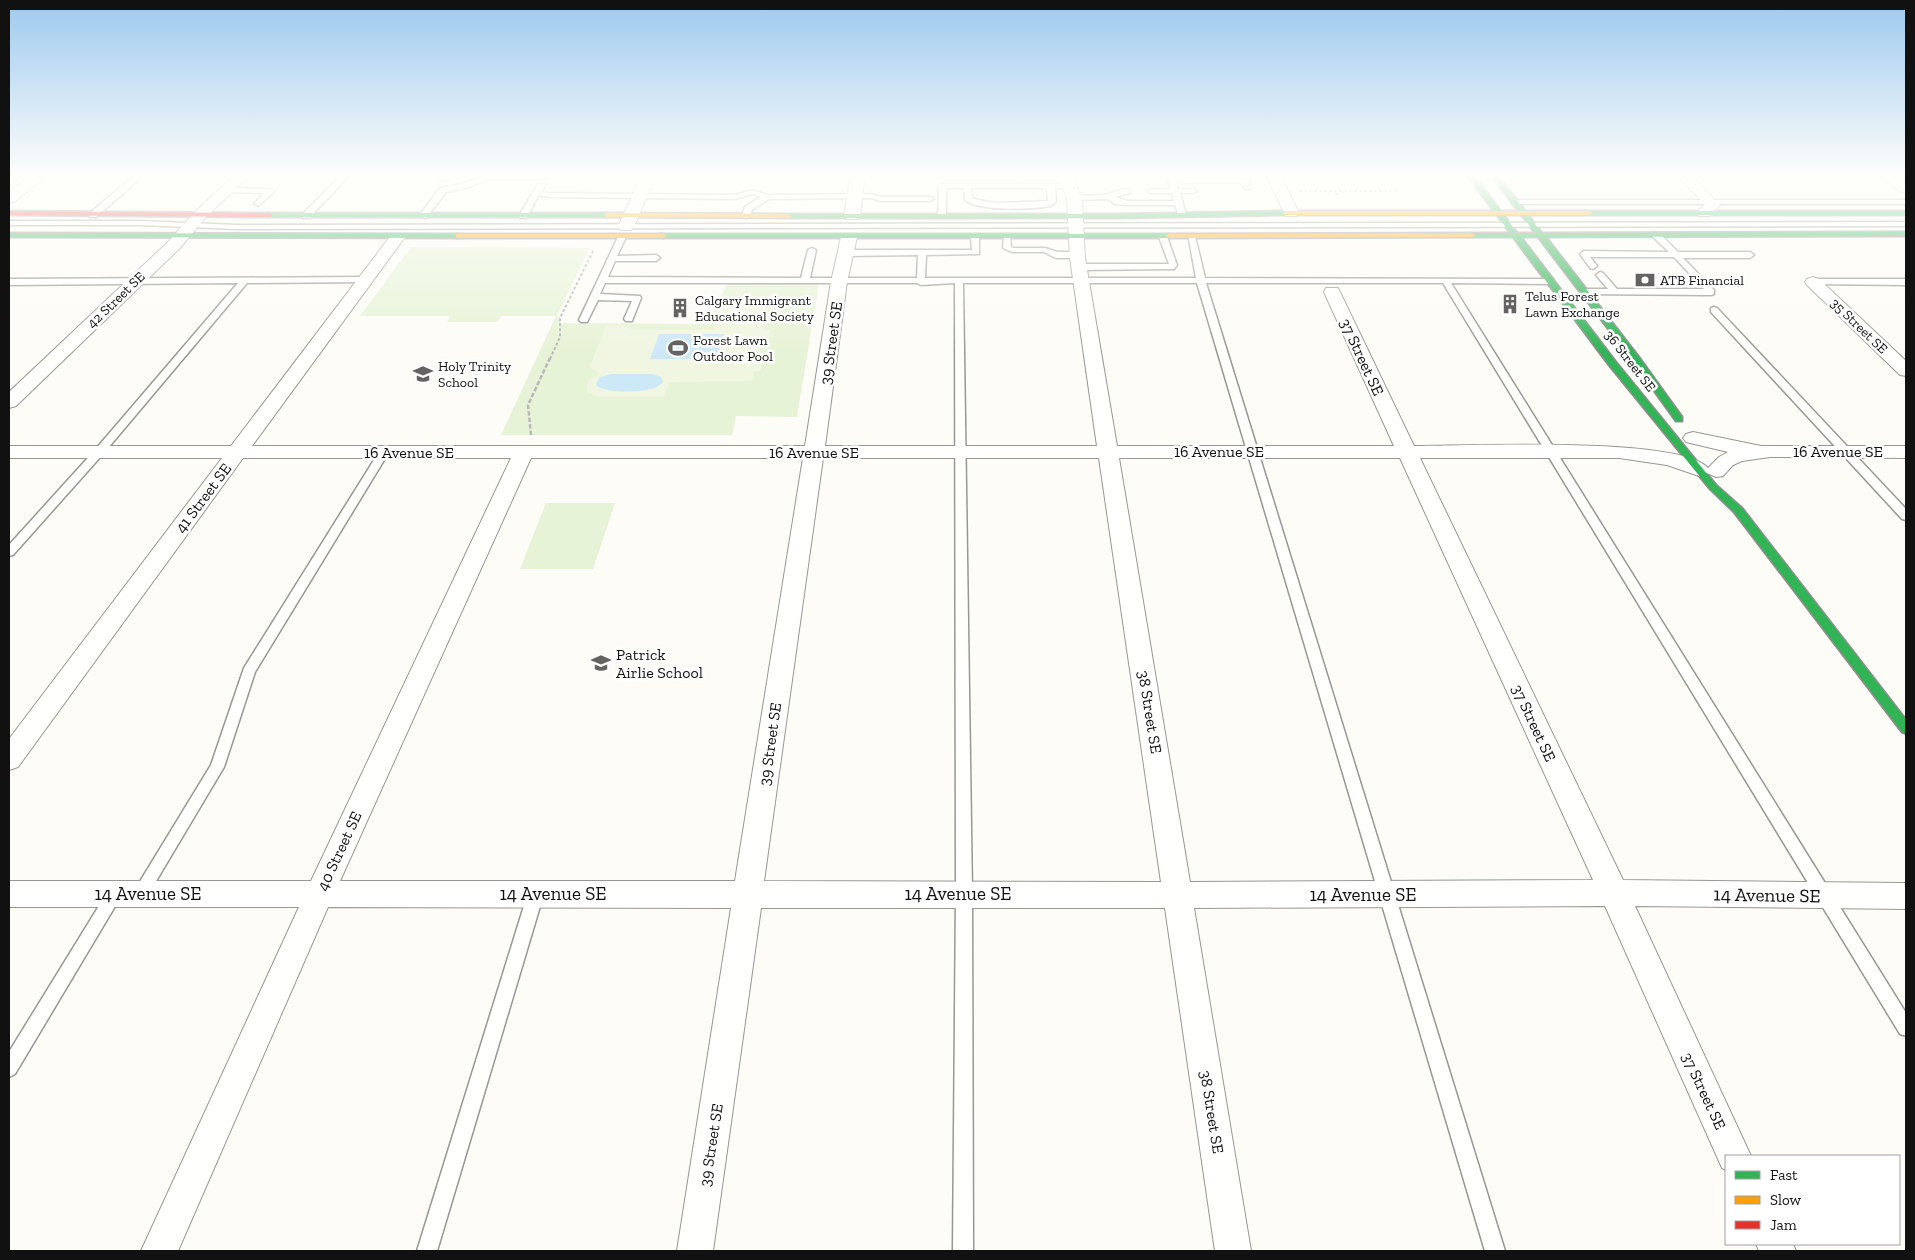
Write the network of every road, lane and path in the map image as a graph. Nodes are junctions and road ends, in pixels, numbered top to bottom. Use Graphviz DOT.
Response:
graph roads {
  1 [pos="31,234"];
  2 [pos="183,234"];
  3 [pos="342,234"];
  4 [pos="471,234"];
  5 [pos="624,234"];
  6 [pos="710,234"];
  7 [pos="780,234"];
  8 [pos="1020,234"];
  9 [pos="1076,234"];
  10 [pos="1106,234"];
  11 [pos="1324,234"];
  12 [pos="1906,234"];
  13 [pos="9,235"];
  14 [pos="1515,235"];
  15 [pos="1540,235"];
  16 [pos="1656,235"];
  17 [pos="1191,236"];
  18 [pos="397,237"];
  19 [pos="975,237"];
  20 [pos="1007,237"];
  21 [pos="1163,237"];
  22 [pos="847,245"];
  23 [pos="1078,247"];
  24 [pos="594,250"];
  25 [pos="812,250"];
  26 [pos="922,252"];
  27 [pos="1676,255"];
  28 [pos="1750,255"];
  29 [pos="656,258"];
  30 [pos="612,259"];
  31 [pos="1593,266"];
  32 [pos="1600,275"];
  33 [pos="137,280"];
  34 [pos="245,280"];
  35 [pos="366,280"];
  36 [pos="602,280"];
  37 [pos="805,281"];
  38 [pos="1201,281"];
  39 [pos="1550,281"];
  40 [pos="10,282"];
  41 [pos="839,282"];
  42 [pos="921,282"];
  43 [pos="959,282"];
  44 [pos="1446,282"];
  45 [pos="1813,282"];
  46 [pos="1906,282"];
  47 [pos="1332,292"];
  48 [pos="1585,292"];
  49 [pos="1614,292"];
  50 [pos="594,298"];
  51 [pos="1714,310"];
  52 [pos="584,320"];
  53 [pos="629,320"];
  54 [pos="1906,371"];
  55 [pos="9,402"];
  56 [pos="1673,438"];
  57 [pos="1770,451"];
  58 [pos="9,452"];
  59 [pos="99,452"];
  60 [pos="238,452"];
  61 [pos="384,452"];
  62 [pos="524,452"];
  63 [pos="815,452"];
  64 [pos="959,452"];
  65 [pos="1109,452"];
  66 [pos="1254,452"];
  67 [pos="1407,452"];
  68 [pos="1550,452"];
  69 [pos="1619,452"];
  70 [pos="1846,452"];
  71 [pos="1906,452"];
  72 [pos="1704,457"];
  73 [pos="1738,510"];
  74 [pos="1906,516"];
  75 [pos="9,552"];
  76 [pos="1906,729"];
  77 [pos="9,759"];
  78 [pos="128,893"];
  79 [pos="320,893"];
  80 [pos="536,893"];
  81 [pos="750,893"];
  82 [pos="964,893"];
  83 [pos="1385,893"];
  84 [pos="1614,893"];
  85 [pos="9,894"];
  86 [pos="1178,895"];
  87 [pos="1826,896"];
  88 [pos="1906,896"];
  89 [pos="1906,1028"];
  90 [pos="9,1068"];
  91 [pos="1734,1155"];
  92 [pos="159,1251"];
  93 [pos="427,1251"];
  94 [pos="695,1251"];
  95 [pos="963,1251"];
  96 [pos="1234,1251"];
  97 [pos="1495,1251"];
  1 -- 13 [label="main road"];
  2 -- 33 [label="street, 42 Street SE"];
  3 -- 18 [label="main road"];
  4 -- 18 [label="main road"];
  5 -- 30 [label="lane"];
  6 -- 22 [label="main road"];
  7 -- 23 [label="lane"];
  8 -- 23 [label="main road"];
  9 -- 23 [label="street, 38 Street SE"];
  10 -- 23 [label="main road"];
  11 -- 23 [label="lane"];
  12 -- 16 [label="main road"];
  14 -- 15 [label="main road"];
  14 -- 17 [label="main road"];
  14 -- 39 [label="main road, 36 Street SE"];
  15 -- 16 [label="main road"];
  15 -- 48 [label="main road, 36 Street SE"];
  16 -- 27 [label="lane"];
  17 -- 21 [label="main road"];
  17 -- 38 [label="lane"];
  18 -- 35 [label="street, 41 Street SE"];
  19 -- 20 [label="main road"];
  19 -- 22 [label="main road"];
  19 -- 26 [label="lane"];
  20 -- 23 [label="main road"];
  20 -- 23 [label="lane"];
  21 -- 23 [label="main road"];
  21 -- 23 [label="lane"];
  22 -- 26 [label="lane"];
  22 -- 41 [label="street, 39 Street SE"];
  23 -- 38 [label="lane"];
  23 -- 43 [label="lane"];
  23 -- 65 [label="street, 38 Street SE"];
  24 -- 62 [label="path"];
  25 -- 37 [label="lane"];
  26 -- 42 [label="lane"];
  27 -- 28 [label="lane"];
  27 -- 31 [label="lane"];
  27 -- 49 [label="lane"];
  29 -- 30 [label="lane"];
  30 -- 36 [label="lane"];
  32 -- 49 [label="lane"];
  33 -- 34 [label="lane"];
  33 -- 40 [label="lane"];
  33 -- 55 [label="street, 42 Street SE"];
  34 -- 35 [label="lane"];
  34 -- 59 [label="lane"];
  35 -- 60 [label="street, 41 Street SE"];
  36 -- 37 [label="lane"];
  36 -- 50 [label="lane"];
  37 -- 41 [label="lane"];
  38 -- 44 [label="lane"];
  38 -- 66 [label="lane"];
  39 -- 44 [label="lane"];
  39 -- 56 [label="main road, 36 Street SE"];
  41 -- 42 [label="lane"];
  41 -- 63 [label="street, 39 Street SE"];
  42 -- 43 [label="lane"];
  43 -- 64 [label="lane"];
  44 -- 68 [label="lane"];
  45 -- 46 [label="lane"];
  45 -- 54 [label="street, 35 Street SE"];
  47 -- 67 [label="street, 37 Street SE"];
  48 -- 49 [label="lane"];
  48 -- 72 [label="main road, 36 Street SE"];
  50 -- 52 [label="lane"];
  50 -- 53 [label="lane"];
  51 -- 70 [label="lane"];
  56 -- 69 [label="street, 16 Avenue SE"];
  56 -- 72 [label="main road, 36 Street SE"];
  57 -- 70 [label="street, 16 Avenue SE"];
  57 -- 72 [label="street, 16 Avenue SE"];
  57 -- 72 [label="street, 16 Avenue SE"];
  58 -- 59 [label="street, 16 Avenue SE"];
  59 -- 60 [label="street, 16 Avenue SE"];
  59 -- 75 [label="lane"];
  60 -- 61 [label="street, 16 Avenue SE"];
  60 -- 77 [label="street, 41 Street SE"];
  61 -- 62 [label="street, 16 Avenue SE"];
  61 -- 78 [label="lane"];
  62 -- 63 [label="street, 16 Avenue SE"];
  62 -- 79 [label="street, 40 Street SE"];
  63 -- 64 [label="street, 16 Avenue SE"];
  63 -- 81 [label="street, 39 Street SE"];
  64 -- 65 [label="street, 16 Avenue SE"];
  64 -- 82 [label="lane"];
  65 -- 66 [label="street, 16 Avenue SE"];
  65 -- 86 [label="street, 38 Street SE"];
  66 -- 67 [label="street, 16 Avenue SE"];
  66 -- 83 [label="lane"];
  67 -- 68 [label="street, 16 Avenue SE"];
  67 -- 84 [label="street, 37 Street SE"];
  68 -- 69 [label="street, 16 Avenue SE"];
  68 -- 87 [label="lane"];
  69 -- 72 [label="street, 16 Avenue SE"];
  70 -- 71 [label="street, 16 Avenue SE"];
  70 -- 74 [label="lane"];
  72 -- 73 [label="main road, 36 Street SE"];
  72 -- 73 [label="main road, 36 Street SE"];
  73 -- 76 [label="main road, 36 Street SE"];
  78 -- 79 [label="street, 14 Avenue SE"];
  78 -- 85 [label="street, 14 Avenue SE"];
  78 -- 90 [label="lane"];
  79 -- 80 [label="street, 14 Avenue SE"];
  79 -- 92 [label="street, 40 Street SE"];
  80 -- 81 [label="street, 14 Avenue SE"];
  80 -- 93 [label="lane"];
  81 -- 82 [label="street, 14 Avenue SE"];
  81 -- 94 [label="street, 39 Street SE"];
  82 -- 86 [label="street, 14 Avenue SE"];
  82 -- 95 [label="lane"];
  83 -- 84 [label="street, 14 Avenue SE"];
  83 -- 86 [label="street, 14 Avenue SE"];
  83 -- 97 [label="lane"];
  84 -- 87 [label="street, 14 Avenue SE"];
  84 -- 91 [label="street, 37 Street SE"];
  86 -- 96 [label="street, 38 Street SE"];
  87 -- 88 [label="street, 14 Avenue SE"];
  87 -- 89 [label="lane"];
}
